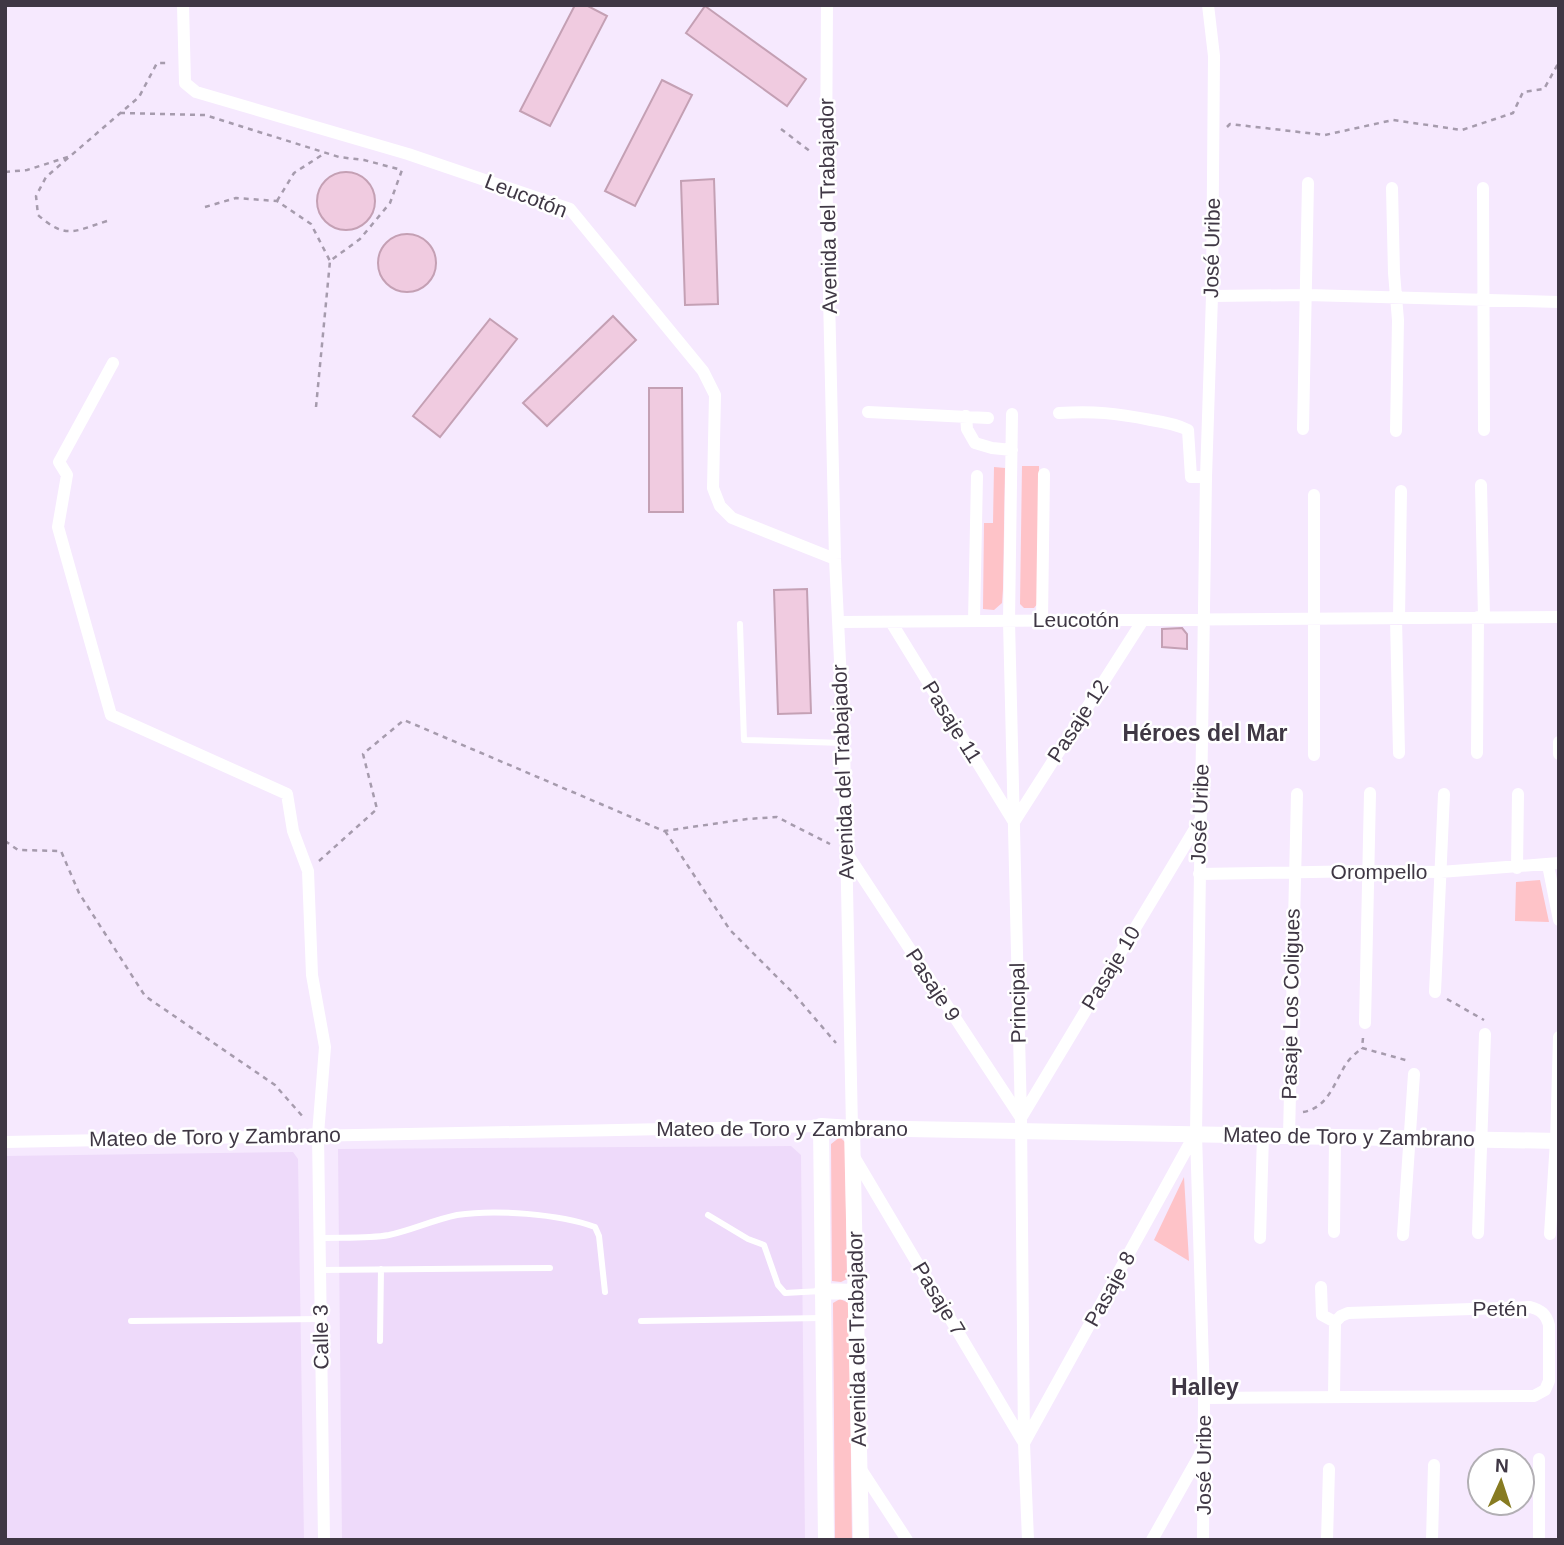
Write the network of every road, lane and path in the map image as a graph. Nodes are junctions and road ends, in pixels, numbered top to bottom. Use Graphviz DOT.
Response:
graph roads {
  1 [pos="183,5"];
  2 [pos="827,5"];
  3 [pos="1209,5"];
  4 [pos="184,62"];
  5 [pos="1559,62"];
  6 [pos="120,113"];
  7 [pos="780,129"];
  8 [pos="1213,138"];
  9 [pos="326,153"];
  10 [pos="408,154"];
  11 [pos="71,156"];
  12 [pos="826,164"];
  13 [pos="402,170"];
  14 [pos="5,172"];
  15 [pos="1308,183"];
  16 [pos="1392,188"];
  17 [pos="1483,188"];
  18 [pos="276,201"];
  19 [pos="205,207"];
  20 [pos="107,220"];
  21 [pos="330,261"];
  22 [pos="1307,295"];
  23 [pos="1212,296"];
  24 [pos="1395,298"];
  25 [pos="1483,300"];
  26 [pos="1559,302"];
  27 [pos="113,363"];
  28 [pos="316,407"];
  29 [pos="868,412"];
  30 [pos="1059,412"];
  31 [pos="1012,414"];
  32 [pos="966,416"];
  33 [pos="988,418"];
  34 [pos="1303,429"];
  35 [pos="1396,430"];
  36 [pos="1484,430"];
  37 [pos="1012,450"];
  38 [pos="1044,474"];
  39 [pos="977,476"];
  40 [pos="1206,477"];
  41 [pos="1481,485"];
  42 [pos="1401,491"];
  43 [pos="1314,495"];
  44 [pos="835,559"];
  45 [pos="1481,617"];
  46 [pos="1559,617"];
  47 [pos="1314,618"];
  48 [pos="1398,618"];
  49 [pos="1204,619"];
  50 [pos="1143,620"];
  51 [pos="974,621"];
  52 [pos="1009,621"];
  53 [pos="1042,621"];
  54 [pos="839,622"];
  55 [pos="891,622"];
  56 [pos="740,624"];
  57 [pos="1559,742"];
  58 [pos="844,743"];
  59 [pos="1399,753"];
  60 [pos="1478,753"];
  61 [pos="1559,754"];
  62 [pos="1314,755"];
  63 [pos="1370,793"];
  64 [pos="1297,794"];
  65 [pos="1444,794"];
  66 [pos="1518,794"];
  67 [pos="1201,818"];
  68 [pos="1014,822"];
  69 [pos="664,831"];
  70 [pos="5,841"];
  71 [pos="846,852"];
  72 [pos="1553,864"];
  73 [pos="1517,868"];
  74 [pos="309,871"];
  75 [pos="1367,871"];
  76 [pos="1440,872"];
  77 [pos="1294,873"];
  78 [pos="1199,874"];
  79 [pos="1559,920"];
  80 [pos="1435,992"];
  81 [pos="1365,1023"];
  82 [pos="1485,1034"];
  83 [pos="1559,1038"];
  84 [pos="1362,1048"];
  85 [pos="851,1057"];
  86 [pos="1414,1074"];
  87 [pos="1289,1115"];
  88 [pos="1021,1124"];
  89 [pos="821,1126"];
  90 [pos="852,1128"];
  91 [pos="318,1134"];
  92 [pos="1196,1134"];
  93 [pos="1262,1135"];
  94 [pos="1289,1136"];
  95 [pos="1335,1137"];
  96 [pos="1408,1138"];
  97 [pos="1481,1140"];
  98 [pos="1558,1141"];
  99 [pos="5,1142"];
  100 [pos="853,1155"];
  101 [pos="708,1215"];
  102 [pos="1334,1232"];
  103 [pos="1478,1233"];
  104 [pos="1550,1234"];
  105 [pos="1404,1235"];
  106 [pos="319,1238"];
  107 [pos="1260,1238"];
  108 [pos="550,1268"];
  109 [pos="320,1269"];
  110 [pos="381,1269"];
  111 [pos="1321,1287"];
  112 [pos="822,1291"];
  113 [pos="606,1292"];
  114 [pos="855,1292"];
  115 [pos="321,1318"];
  116 [pos="822,1318"];
  117 [pos="131,1321"];
  118 [pos="641,1321"];
  119 [pos="1335,1322"];
  120 [pos="380,1341"];
  121 [pos="1334,1396"];
  122 [pos="1204,1398"];
  123 [pos="1024,1443"];
  124 [pos="1204,1447"];
  125 [pos="1539,1459"];
  126 [pos="1434,1465"];
  127 [pos="860,1468"];
  128 [pos="1329,1469"];
  129 [pos="324,1540"];
  130 [pos="825,1540"];
  131 [pos="861,1540"];
  132 [pos="906,1540"];
  133 [pos="1028,1540"];
  134 [pos="1152,1540"];
  135 [pos="1203,1540"];
  136 [pos="1327,1540"];
  137 [pos="1432,1540"];
  138 [pos="1539,1540"];
  1 -- 4 [label="street, Leucotón"];
  2 -- 12 [label="street, Avenida del Trabajador"];
  3 -- 8 [label="street, José Uribe"];
  4 -- 6 [label="path"];
  4 -- 10 [label="street, Leucotón"];
  5 -- 8 [label="path"];
  6 -- 9 [label="path"];
  6 -- 11 [label="path"];
  7 -- 12 [label="path"];
  8 -- 23 [label="street, José Uribe"];
  9 -- 13 [label="path"];
  9 -- 18 [label="path"];
  10 -- 13 [label="path"];
  10 -- 44 [label="street, Leucotón"];
  11 -- 14 [label="path"];
  11 -- 20 [label="path"];
  12 -- 44 [label="street, Avenida del Trabajador"];
  13 -- 21 [label="path"];
  15 -- 22 [label="street"];
  16 -- 24 [label="street"];
  17 -- 25 [label="street"];
  18 -- 19 [label="path"];
  18 -- 21 [label="path"];
  21 -- 28 [label="path"];
  22 -- 23 [label="street"];
  22 -- 24 [label="street"];
  22 -- 34 [label="street"];
  23 -- 40 [label="street, José Uribe"];
  24 -- 25 [label="street"];
  24 -- 35 [label="street"];
  25 -- 26 [label="street"];
  25 -- 36 [label="street"];
  27 -- 74 [label="street"];
  29 -- 32 [label="street"];
  30 -- 40 [label="street"];
  31 -- 37 [label="street, Principal"];
  32 -- 33 [label="street"];
  32 -- 37 [label="street"];
  37 -- 52 [label="street, Principal"];
  38 -- 53 [label="street"];
  39 -- 51 [label="street"];
  40 -- 49 [label="street, José Uribe"];
  41 -- 45 [label="street"];
  42 -- 48 [label="street"];
  43 -- 47 [label="street"];
  44 -- 54 [label="street, Avenida del Trabajador"];
  45 -- 46 [label="street, Leucotón"];
  45 -- 48 [label="street, Leucotón"];
  45 -- 60 [label="street"];
  47 -- 48 [label="street, Leucotón"];
  47 -- 49 [label="street, Leucotón"];
  47 -- 62 [label="street"];
  48 -- 59 [label="street"];
  49 -- 50 [label="street, Leucotón"];
  49 -- 67 [label="street, José Uribe"];
  50 -- 53 [label="street, Leucotón"];
  50 -- 68 [label="street, Pasaje 12"];
  51 -- 52 [label="street, Leucotón"];
  51 -- 55 [label="street, Leucotón"];
  52 -- 53 [label="street, Leucotón"];
  52 -- 68 [label="street, Principal"];
  54 -- 55 [label="street, Leucotón"];
  54 -- 58 [label="street, Avenida del Trabajador"];
  55 -- 68 [label="street, Pasaje 11"];
  56 -- 58 [label="lane"];
  57 -- 61 [label="street"];
  58 -- 71 [label="street, Avenida del Trabajador"];
  63 -- 75 [label="street"];
  64 -- 77 [label="street, Pasaje Los Coligues"];
  65 -- 76 [label="street"];
  66 -- 73 [label="street"];
  67 -- 78 [label="street, José Uribe"];
  67 -- 88 [label="street, Pasaje 10"];
  68 -- 88 [label="street, Principal"];
  69 -- 71 [label="path"];
  69 -- 74 [label="path"];
  69 -- 85 [label="path"];
  70 -- 91 [label="path"];
  71 -- 85 [label="street, Avenida del Trabajador"];
  71 -- 88 [label="street, Pasaje 9"];
  72 -- 73 [label="street, Orompello"];
  72 -- 79 [label="street"];
  73 -- 76 [label="street, Orompello"];
  74 -- 91 [label="street, Calle 3"];
  75 -- 76 [label="street, Orompello"];
  75 -- 77 [label="street, Orompello"];
  75 -- 81 [label="street"];
  76 -- 80 [label="street"];
  77 -- 78 [label="street, Orompello"];
  77 -- 87 [label="street, Pasaje Los Coligues"];
  78 -- 92 [label="street, José Uribe"];
  80 -- 82 [label="path"];
  81 -- 84 [label="path"];
  82 -- 97 [label="street"];
  83 -- 98 [label="street"];
  84 -- 86 [label="path"];
  84 -- 87 [label="path"];
  85 -- 90 [label="street, Avenida del Trabajador"];
  86 -- 96 [label="street"];
  87 -- 94 [label="street, Pasaje Los Coligues"];
  88 -- 90 [label="street, Mateo de Toro y Zambrano"];
  88 -- 92 [label="street, Mateo de Toro y Zambrano"];
  88 -- 123 [label="street, Principal"];
  89 -- 90 [label="street, Mateo de Toro y Zambrano"];
  89 -- 91 [label="street, Mateo de Toro y Zambrano"];
  89 -- 112 [label="street, Avenida del Trabajador"];
  90 -- 100 [label="street, Avenida del Trabajador"];
  91 -- 99 [label="street, Mateo de Toro y Zambrano"];
  91 -- 106 [label="street, Calle 3"];
  92 -- 93 [label="street, Mateo de Toro y Zambrano"];
  92 -- 122 [label="street, José Uribe"];
  92 -- 123 [label="street, Pasaje 8"];
  93 -- 94 [label="street, Mateo de Toro y Zambrano"];
  93 -- 107 [label="street"];
  94 -- 95 [label="street, Mateo de Toro y Zambrano"];
  95 -- 96 [label="street, Mateo de Toro y Zambrano"];
  95 -- 102 [label="street"];
  96 -- 97 [label="street, Mateo de Toro y Zambrano"];
  96 -- 105 [label="street"];
  97 -- 98 [label="street, Mateo de Toro y Zambrano"];
  97 -- 103 [label="street"];
  98 -- 104 [label="street"];
  100 -- 114 [label="street, Avenida del Trabajador"];
  100 -- 123 [label="street, Pasaje 7"];
  101 -- 112 [label="lane"];
  106 -- 109 [label="street, Calle 3"];
  106 -- 113 [label="lane"];
  108 -- 110 [label="lane"];
  109 -- 110 [label="lane"];
  109 -- 115 [label="street, Calle 3"];
  110 -- 120 [label="lane"];
  111 -- 119 [label="street"];
  112 -- 114 [label="street"];
  112 -- 116 [label="street, Avenida del Trabajador"];
  114 -- 127 [label="street, Avenida del Trabajador"];
  115 -- 117 [label="lane"];
  115 -- 129 [label="street, Calle 3"];
  116 -- 118 [label="lane"];
  116 -- 130 [label="street, Avenida del Trabajador"];
  119 -- 121 [label="street"];
  119 -- 121 [label="street, Petén"];
  121 -- 122 [label="street, Petén"];
  122 -- 124 [label="street, José Uribe"];
  123 -- 133 [label="street, Principal"];
  124 -- 134 [label="street"];
  124 -- 135 [label="street, José Uribe"];
  125 -- 138 [label="street"];
  126 -- 137 [label="street"];
  127 -- 131 [label="street, Avenida del Trabajador"];
  127 -- 132 [label="street"];
  128 -- 136 [label="street"];
}
